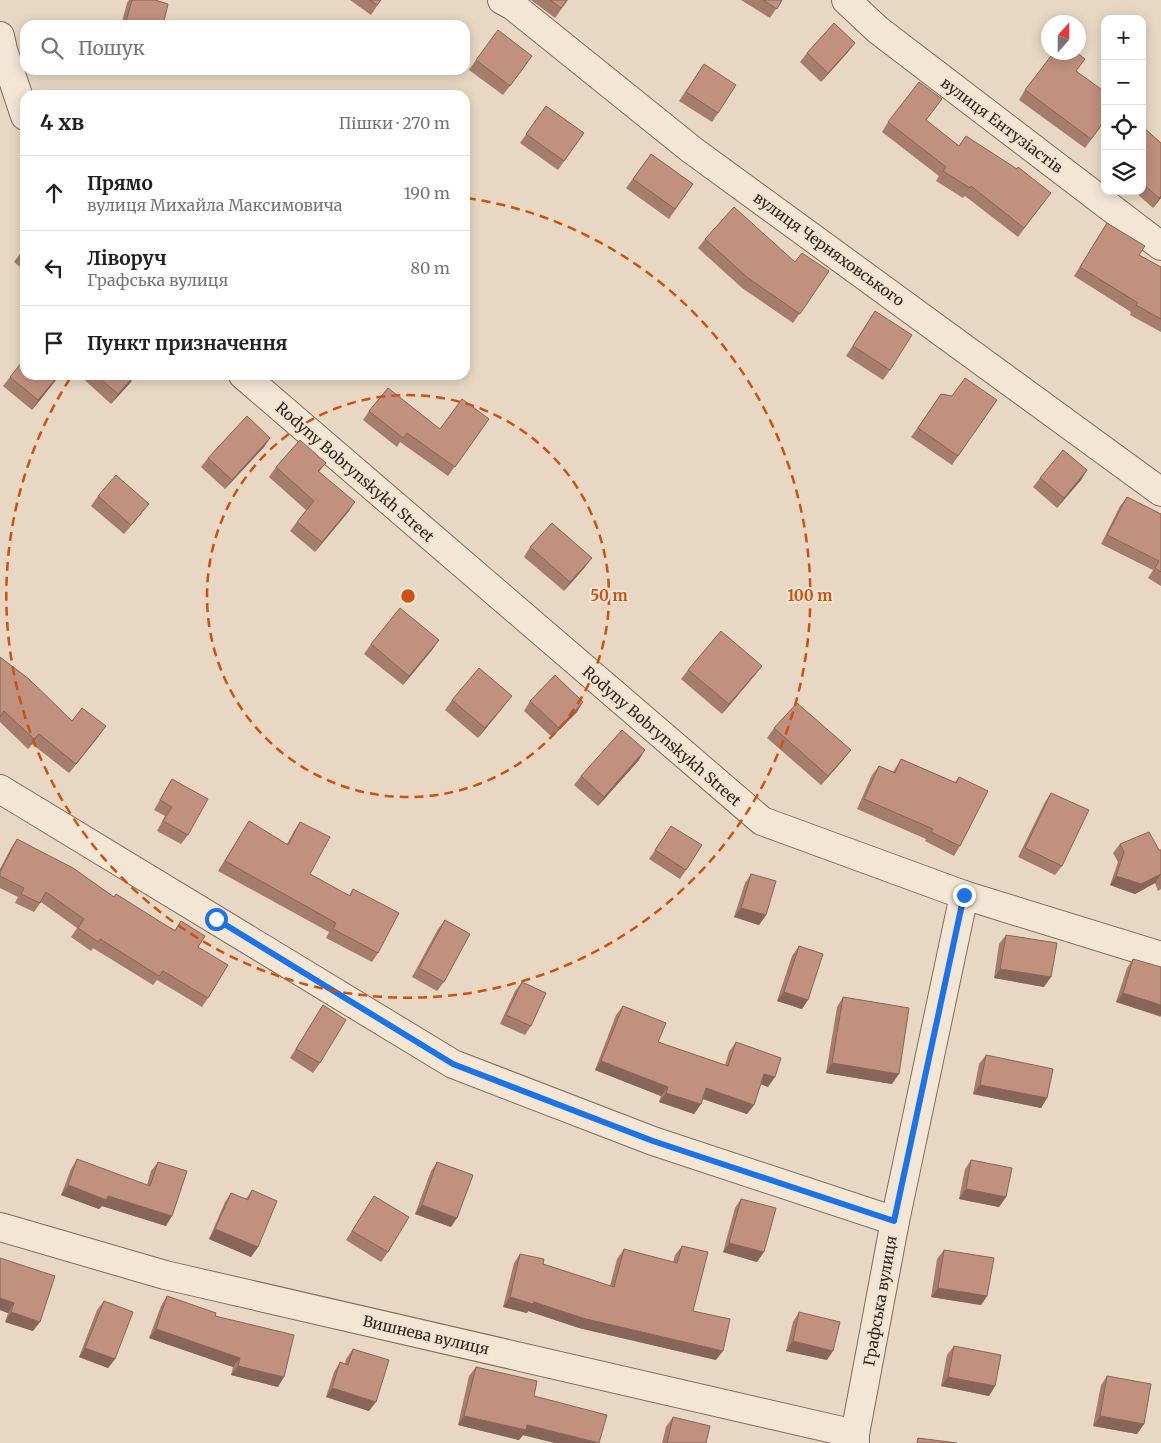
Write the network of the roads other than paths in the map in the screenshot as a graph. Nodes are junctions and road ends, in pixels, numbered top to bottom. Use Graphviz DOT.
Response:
graph roads {
  1 [pos="502,0"];
  2 [pos="846,0"];
  3 [pos="0,36"];
  4 [pos="20,101"];
  5 [pos="1161,246"];
  6 [pos="249,380"];
  7 [pos="1161,492"];
  8 [pos="0,789"];
  9 [pos="964,895"];
  10 [pos="1161,956"];
  11 [pos="894,1221"];
  12 [pos="0,1228"];
  13 [pos="855,1439"];
  1 -- 7 [label="street, вулиця Черняховського"];
  2 -- 5 [label="street, вулиця Ентузіастів"];
  3 -- 4 [label="street"];
  6 -- 9 [label="street, Rodyny Bobrynskykh Street"];
  8 -- 11 [label="street"];
  9 -- 10 [label="street, Rodyny Bobrynskykh Street"];
  9 -- 11 [label="street, Графська вулиця"];
  11 -- 13 [label="street, Графська вулиця"];
  12 -- 13 [label="street, Вишнева вулиця"];
}
